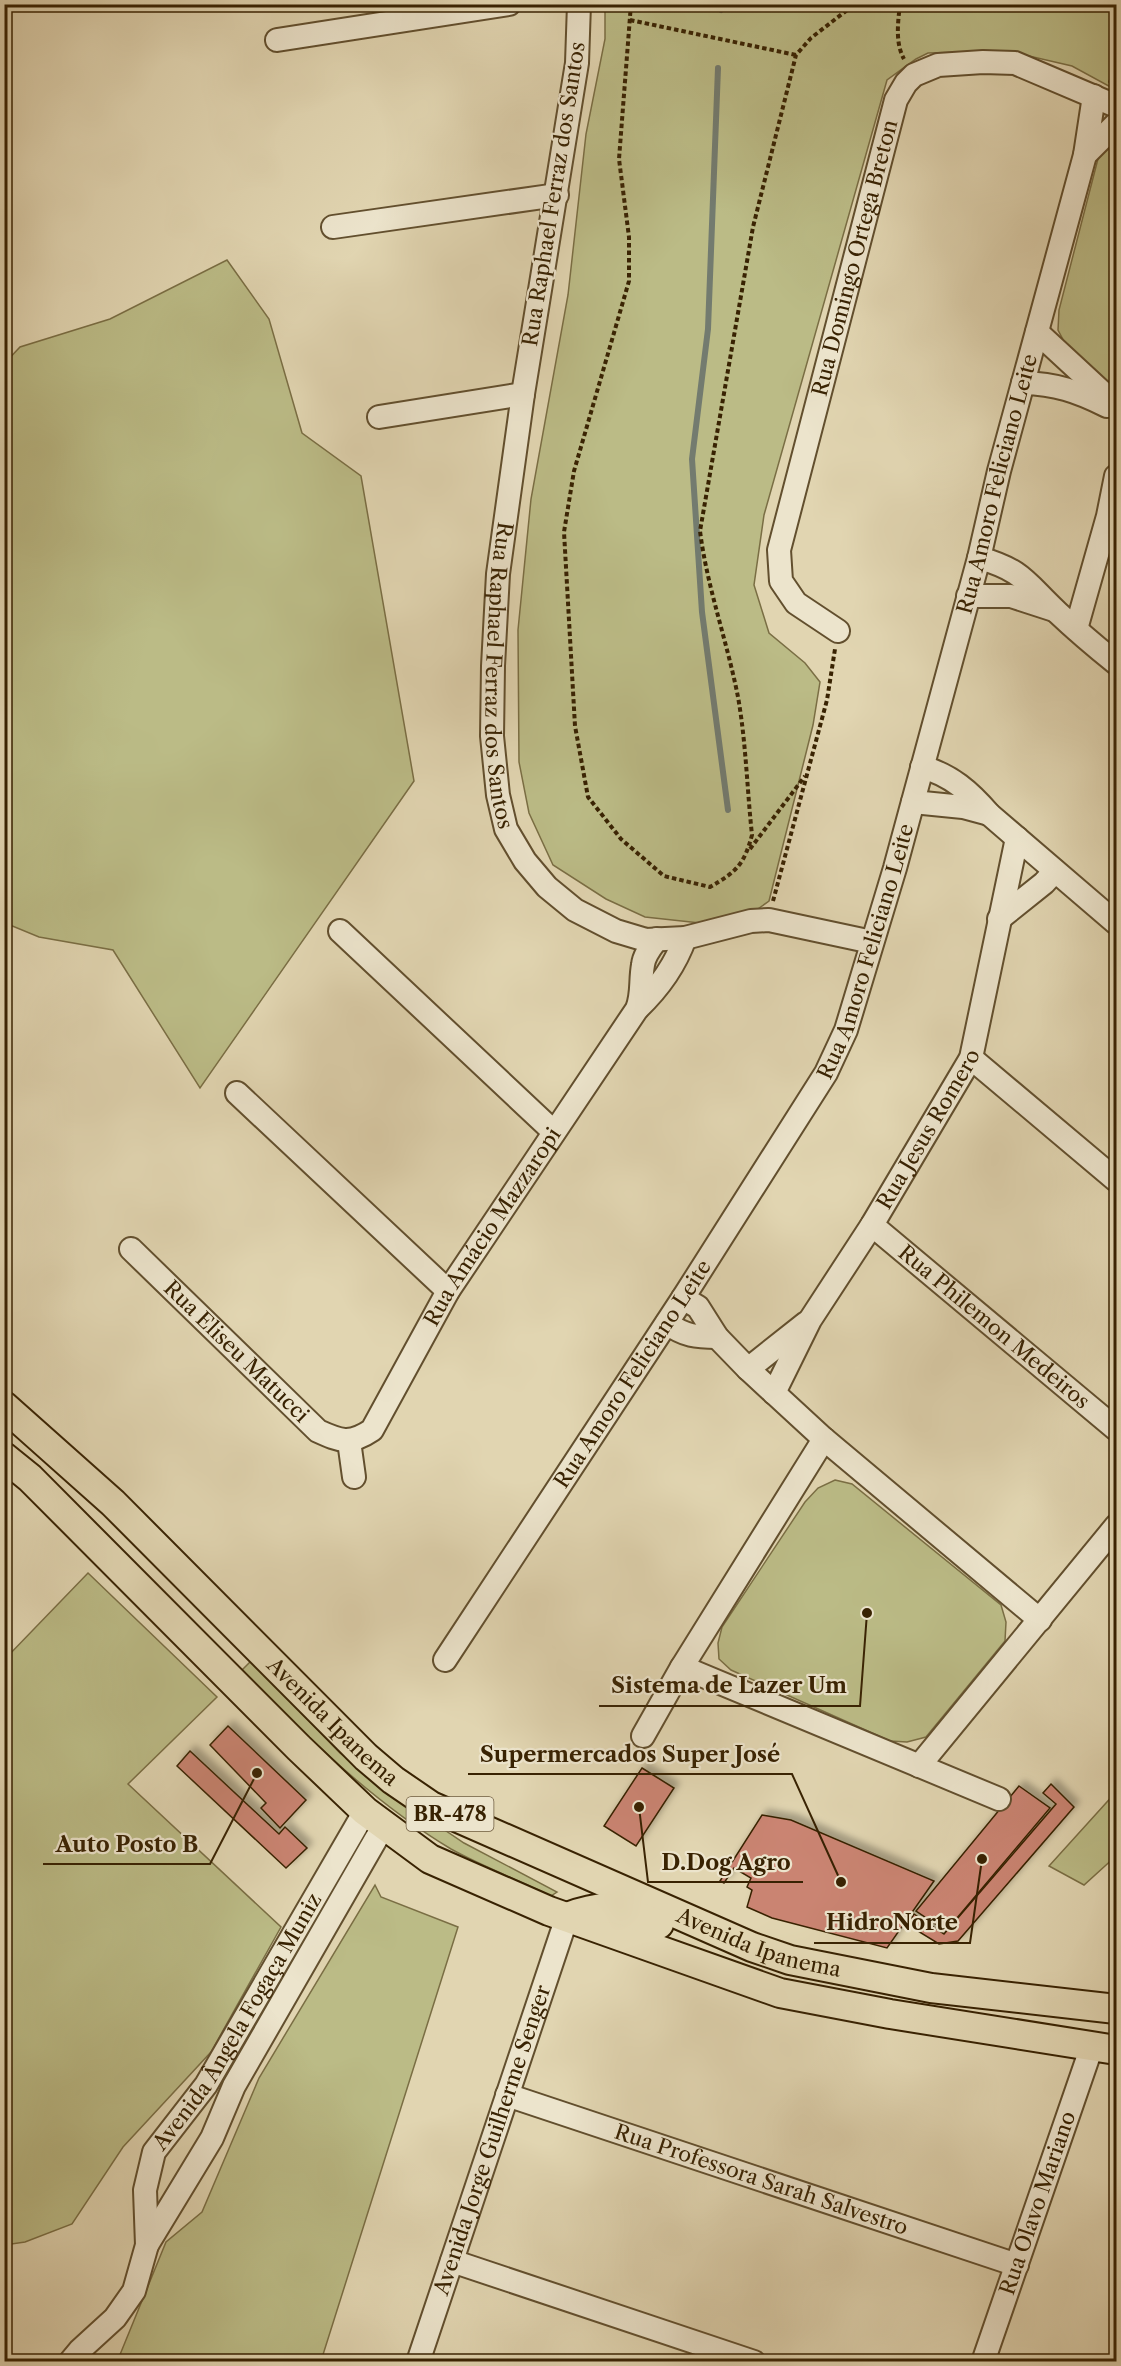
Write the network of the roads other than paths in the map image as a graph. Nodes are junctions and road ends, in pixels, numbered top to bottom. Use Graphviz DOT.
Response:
graph roads {
  1 [pos="509,4"];
  2 [pos="579,4"];
  3 [pos="277,40"];
  4 [pos="1094,96"];
  5 [pos="1116,106"];
  6 [pos="1116,124"];
  7 [pos="1085,155"];
  8 [pos="557,195"];
  9 [pos="333,227"];
  10 [pos="1037,332"];
  11 [pos="1023,383"];
  12 [pos="523,394"];
  13 [pos="1116,405"];
  14 [pos="1116,410"];
  15 [pos="379,417"];
  16 [pos="1116,476"];
  17 [pos="1112,511"];
  18 [pos="979,558"];
  19 [pos="968,596"];
  20 [pos="1055,610"];
  21 [pos="1076,629"];
  22 [pos="838,631"];
  23 [pos="1116,663"];
  24 [pos="922,767"];
  25 [pos="913,802"];
  26 [pos="989,814"];
  27 [pos="1017,838"];
  28 [pos="1055,871"];
  29 [pos="999,919"];
  30 [pos="1116,923"];
  31 [pos="340,931"];
  32 [pos="685,938"];
  33 [pos="872,942"];
  34 [pos="651,948"];
  35 [pos="637,1009"];
  36 [pos="971,1058"];
  37 [pos="237,1092"];
  38 [pos="554,1132"];
  39 [pos="1116,1180"];
  40 [pos="872,1225"];
  41 [pos="131,1250"];
  42 [pos="448,1291"];
  43 [pos="683,1298"];
  44 [pos="810,1320"];
  45 [pos="667,1323"];
  46 [pos="717,1337"];
  47 [pos="748,1369"];
  48 [pos="774,1393"];
  49 [pos="4,1406"];
  50 [pos="1116,1429"];
  51 [pos="824,1439"];
  52 [pos="349,1441"];
  53 [pos="4,1457"];
  54 [pos="354,1477"];
  55 [pos="1116,1526"];
  56 [pos="1040,1620"];
  57 [pos="445,1660"];
  58 [pos="682,1667"];
  59 [pos="643,1736"];
  60 [pos="919,1766"];
  61 [pos="999,1799"];
  62 [pos="375,1818"];
  63 [pos="567,1917"];
  64 [pos="752,1947"];
  65 [pos="1023,1998"];
  66 [pos="1116,2009"];
  67 [pos="1104,2048"];
  68 [pos="507,2095"];
  69 [pos="147,2245"];
  70 [pos="452,2261"];
  71 [pos="1017,2265"];
  72 [pos="70,2361"];
  73 [pos="418,2361"];
  74 [pos="754,2361"];
  75 [pos="983,2361"];
  1 -- 3 [label="street"];
  2 -- 8 [label="street, Rua Raphael Ferraz dos Santos"];
  4 -- 5 [label="street"];
  4 -- 7 [label="street, Rua Amoro Feliciano Leite"];
  4 -- 22 [label="street, Rua Domingo Ortega Breton"];
  6 -- 7 [label="street, Rua Amoro Feliciano Leite"];
  7 -- 10 [label="street, Rua Amoro Feliciano Leite"];
  8 -- 9 [label="street"];
  8 -- 12 [label="street, Rua Raphael Ferraz dos Santos"];
  10 -- 11 [label="street, Rua Amoro Feliciano Leite"];
  10 -- 13 [label="street"];
  11 -- 14 [label="street"];
  11 -- 18 [label="street, Rua Amoro Feliciano Leite"];
  12 -- 15 [label="street"];
  12 -- 34 [label="street, Rua Raphael Ferraz dos Santos"];
  16 -- 17 [label="street"];
  17 -- 21 [label="street"];
  18 -- 19 [label="street, Rua Amoro Feliciano Leite"];
  18 -- 20 [label="street"];
  19 -- 20 [label="street"];
  19 -- 24 [label="street, Rua Amoro Feliciano Leite"];
  20 -- 21 [label="street"];
  21 -- 23 [label="street"];
  24 -- 25 [label="street, Rua Amoro Feliciano Leite"];
  24 -- 26 [label="street"];
  25 -- 26 [label="street"];
  25 -- 33 [label="street, Rua Amoro Feliciano Leite"];
  26 -- 27 [label="street"];
  27 -- 28 [label="street"];
  27 -- 29 [label="street, Rua Jesus Romero"];
  28 -- 29 [label="street"];
  28 -- 30 [label="street"];
  29 -- 36 [label="street, Rua Jesus Romero"];
  31 -- 38 [label="street"];
  32 -- 33 [label="street, Rua Raphael Ferraz dos Santos"];
  32 -- 34 [label="street, Rua Raphael Ferraz dos Santos"];
  32 -- 35 [label="street, Rua Amácio Mazzaropi"];
  33 -- 43 [label="street, Rua Amoro Feliciano Leite"];
  34 -- 35 [label="street, Rua Amácio Mazzaropi"];
  35 -- 38 [label="street, Rua Amácio Mazzaropi"];
  36 -- 39 [label="street"];
  36 -- 40 [label="street, Rua Jesus Romero"];
  37 -- 42 [label="street"];
  38 -- 42 [label="street, Rua Amácio Mazzaropi"];
  40 -- 44 [label="street, Rua Jesus Romero"];
  40 -- 50 [label="street, Rua Philemon Medeiros"];
  41 -- 52 [label="street, Rua Eliseu Matucci"];
  42 -- 52 [label="street, Rua Amácio Mazzaropi"];
  43 -- 45 [label="street, Rua Amoro Feliciano Leite"];
  43 -- 46 [label="street"];
  44 -- 47 [label="street, Rua Jesus Romero"];
  44 -- 48 [label="street, Rua Jesus Romero"];
  45 -- 46 [label="street"];
  45 -- 57 [label="street, Rua Amoro Feliciano Leite"];
  46 -- 47 [label="street"];
  47 -- 48 [label="street"];
  48 -- 51 [label="street"];
  49 -- 64 [label="main road, Avenida Ipanema / BR-478"];
  51 -- 56 [label="street"];
  51 -- 58 [label="street"];
  52 -- 54 [label="street"];
  53 -- 62 [label="main road, Avenida Ipanema / BR-478"];
  55 -- 56 [label="street"];
  56 -- 60 [label="street"];
  58 -- 59 [label="street"];
  58 -- 60 [label="street"];
  60 -- 61 [label="street"];
  62 -- 63 [label="main road, Avenida Ipanema / BR-478"];
  62 -- 69 [label="street"];
  62 -- 69 [label="street, Avenida Ângela Fogaça Muniz"];
  63 -- 64 [label="main road"];
  63 -- 67 [label="main road, Avenida Ipanema / BR-478"];
  63 -- 68 [label="street, Avenida Jorge Guilherme Senger"];
  64 -- 65 [label="main road, Avenida Ipanema / BR-478"];
  65 -- 66 [label="main road, Avenida Ipanema / BR-478"];
  65 -- 67 [label="main road"];
  67 -- 71 [label="street, Rua Olavo Mariano"];
  68 -- 70 [label="street, Avenida Jorge Guilherme Senger"];
  68 -- 71 [label="street, Rua Professora Sarah Salvestro"];
  69 -- 72 [label="street, Avenida Ângela Fogaça Muniz"];
  70 -- 73 [label="street, Avenida Jorge Guilherme Senger"];
  70 -- 74 [label="street"];
  71 -- 75 [label="street, Rua Olavo Mariano"];
}
